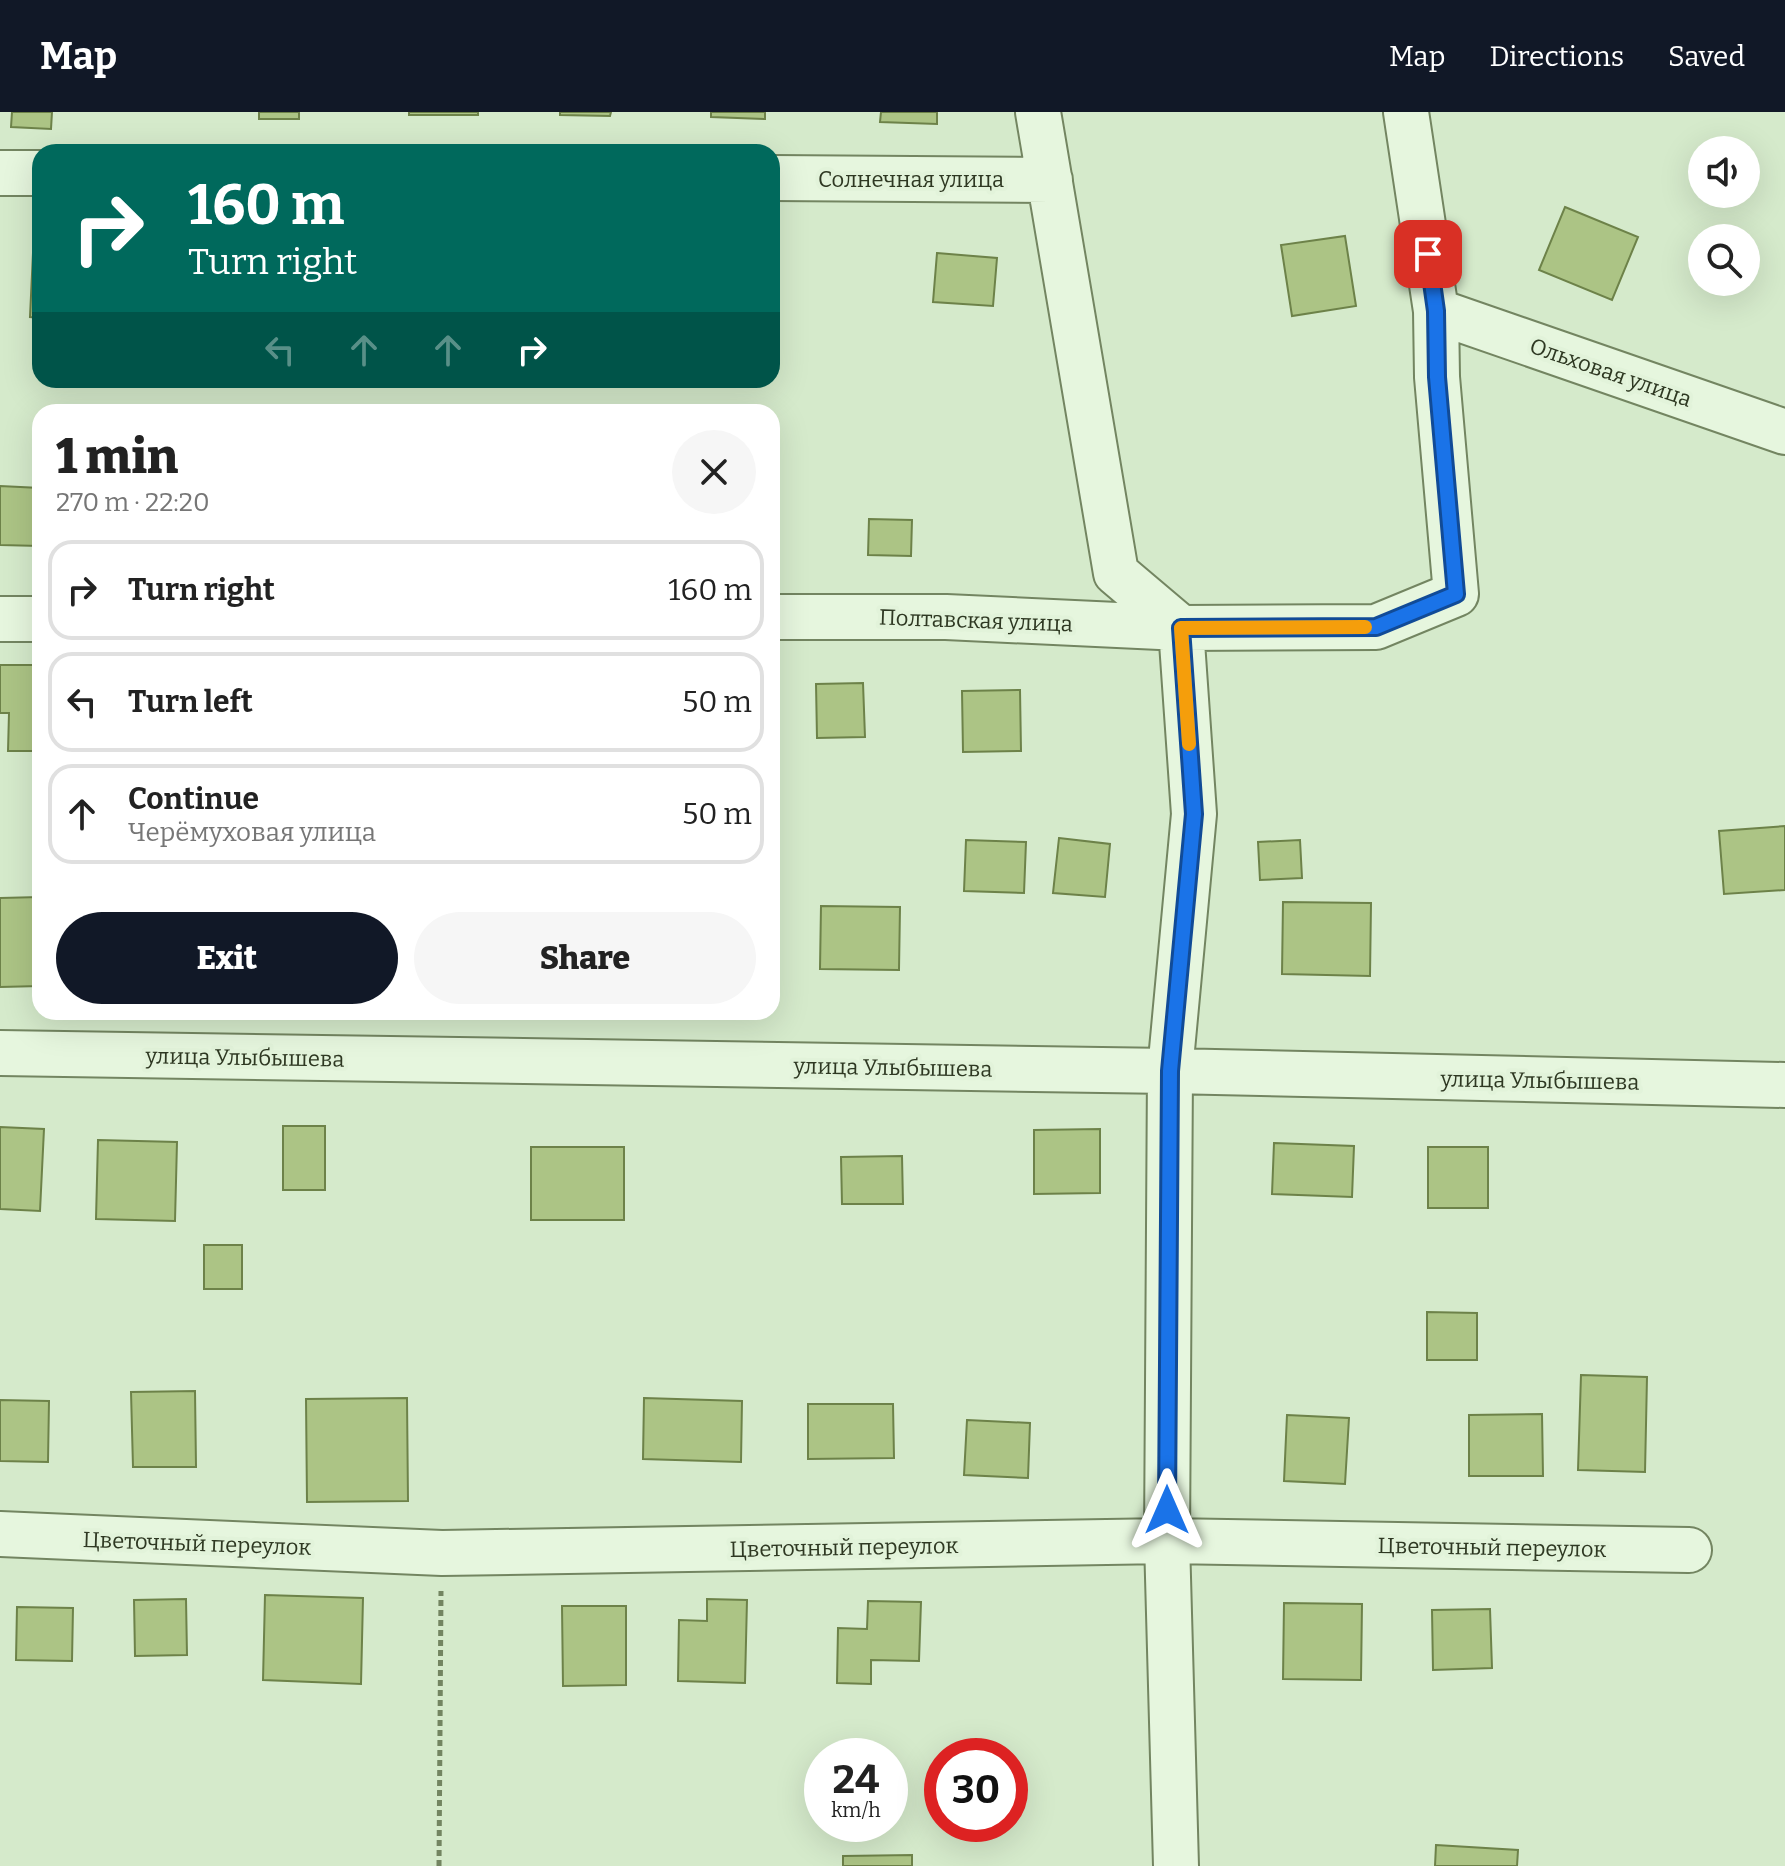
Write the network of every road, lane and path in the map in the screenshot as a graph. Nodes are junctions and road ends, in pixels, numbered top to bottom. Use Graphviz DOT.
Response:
graph roads {
  1 [pos="1038,112"];
  2 [pos="1406,112"];
  3 [pos="0,173"];
  4 [pos="32,173"];
  5 [pos="780,178"];
  6 [pos="1050,180"];
  7 [pos="1436,311"];
  8 [pos="1785,432"];
  9 [pos="780,617"];
  10 [pos="0,619"];
  11 [pos="32,619"];
  12 [pos="1181,628"];
  13 [pos="0,1053"];
  14 [pos="1170,1071"];
  15 [pos="1785,1085"];
  16 [pos="0,1534"];
  17 [pos="1167,1541"];
  18 [pos="1689,1550"];
  19 [pos="442,1553"];
  20 [pos="439,1866"];
  21 [pos="1176,1866"];
  1 -- 6 [label="street"];
  2 -- 7 [label="street"];
  3 -- 4 [label="street"];
  5 -- 6 [label="street, Солнечная улица"];
  6 -- 12 [label="street"];
  7 -- 8 [label="street, Ольховая улица"];
  7 -- 12 [label="street, Полтавская улица"];
  9 -- 12 [label="street, Полтавская улица"];
  10 -- 11 [label="street"];
  12 -- 14 [label="street"];
  13 -- 14 [label="street, улица Улыбышева"];
  14 -- 15 [label="street, улица Улыбышева"];
  14 -- 17 [label="street"];
  16 -- 19 [label="street, Цветочный переулок"];
  17 -- 18 [label="street, Цветочный переулок"];
  17 -- 19 [label="street, Цветочный переулок"];
  17 -- 21 [label="street"];
  19 -- 20 [label="path"];
}
